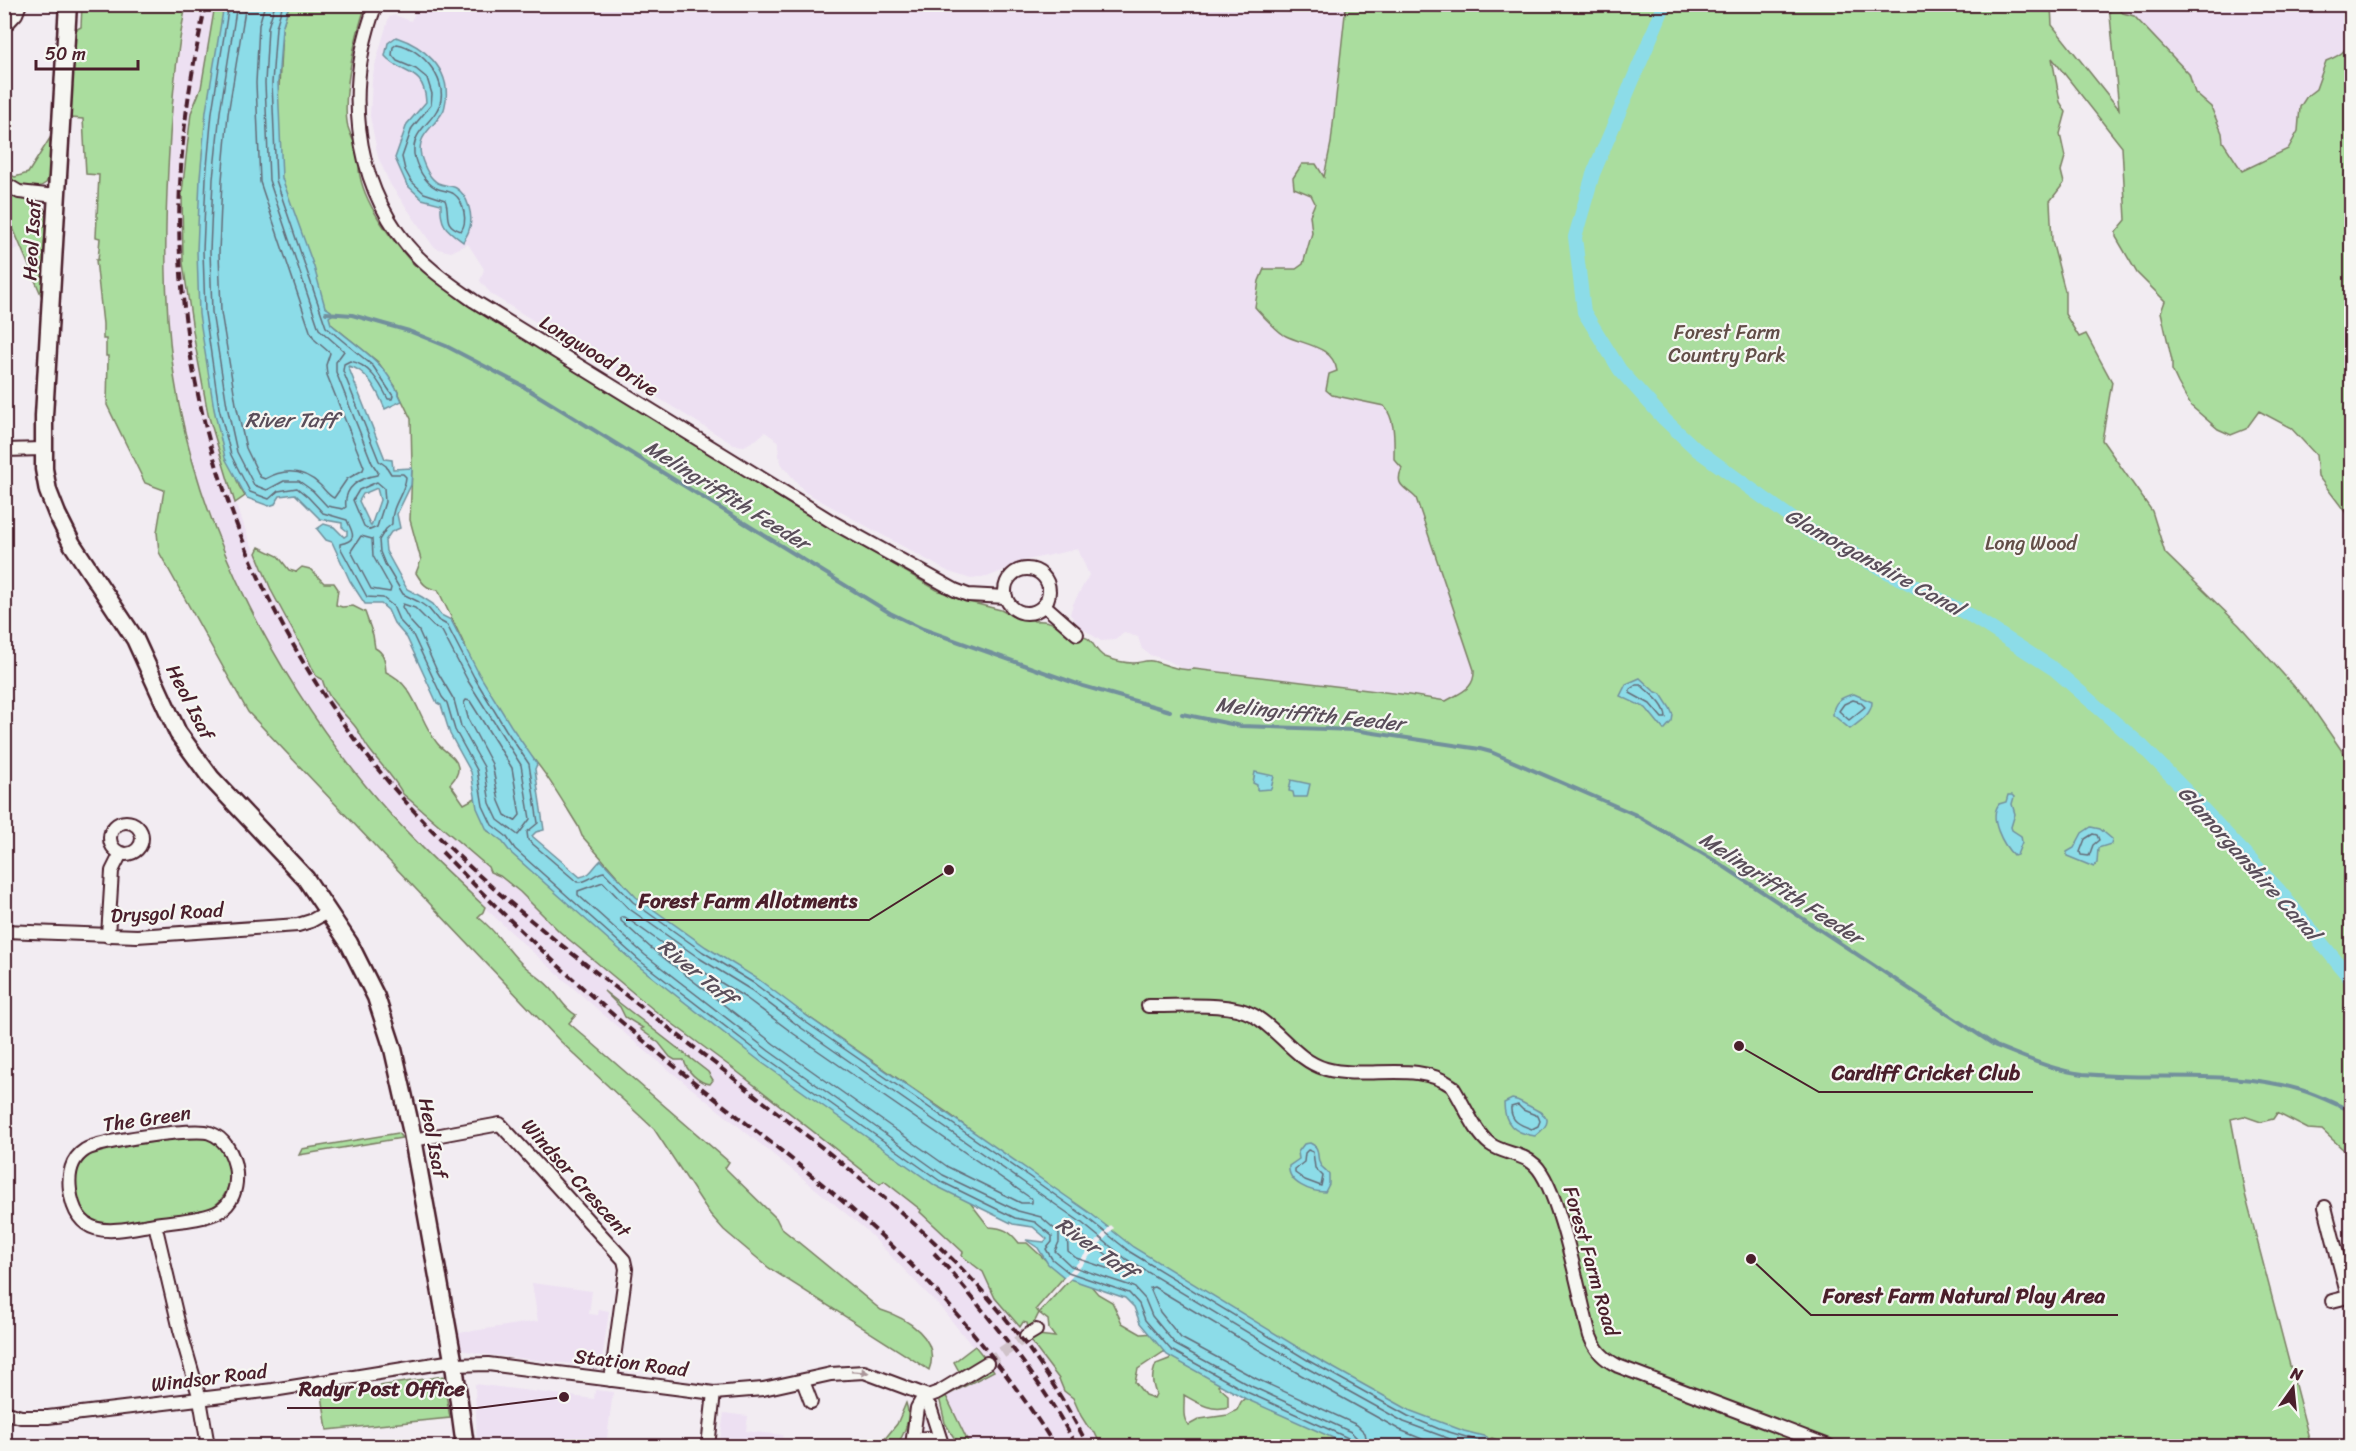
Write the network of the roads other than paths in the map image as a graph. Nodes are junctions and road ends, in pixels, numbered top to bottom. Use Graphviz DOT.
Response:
graph roads {
  1 [pos="20,4"];
  2 [pos="68,4"];
  3 [pos="376,4"];
  4 [pos="4,27"];
  5 [pos="4,183"];
  6 [pos="56,196"];
  7 [pos="43,449"];
  8 [pos="4,450"];
  9 [pos="1006,597"];
  10 [pos="1044,605"];
  11 [pos="1077,634"];
  12 [pos="121,854"];
  13 [pos="329,911"];
  14 [pos="4,931"];
  15 [pos="108,936"];
  16 [pos="1148,1006"];
  17 [pos="413,1140"];
  18 [pos="2325,1208"];
  19 [pos="155,1224"];
  20 [pos="2350,1297"];
  21 [pos="2332,1301"];
  22 [pos="453,1363"];
  23 [pos="987,1363"];
  24 [pos="611,1380"];
  25 [pos="803,1380"];
  26 [pos="714,1393"];
  27 [pos="923,1397"];
  28 [pos="200,1399"];
  29 [pos="811,1402"];
  30 [pos="4,1412"];
  31 [pos="942,1445"];
  32 [pos="208,1446"];
  33 [pos="465,1446"];
  34 [pos="708,1446"];
  35 [pos="911,1446"];
  36 [pos="1829,1446"];
  1 -- 4 [label="street"];
  2 -- 6 [label="main road, Heol Isaf"];
  3 -- 9 [label="street, Longwood Drive"];
  5 -- 6 [label="street"];
  6 -- 7 [label="main road, Heol Isaf"];
  7 -- 8 [label="street"];
  7 -- 13 [label="main road, Heol Isaf"];
  9 -- 10 [label="street"];
  9 -- 10 [label="street"];
  10 -- 11 [label="street"];
  12 -- 15 [label="street"];
  13 -- 15 [label="street, Drysgol Road"];
  13 -- 17 [label="main road, Heol Isaf"];
  14 -- 15 [label="street, Drysgol Road"];
  16 -- 36 [label="street, Forest Farm Road"];
  17 -- 22 [label="main road, Heol Isaf"];
  17 -- 24 [label="street, Windsor Crescent"];
  18 -- 20 [label="street"];
  19 -- 19 [label="street, The Green"];
  19 -- 28 [label="street"];
  20 -- 21 [label="street"];
  22 -- 24 [label="street, Station Road"];
  22 -- 28 [label="street, Windsor Road"];
  22 -- 33 [label="main road, Heol Isaf"];
  23 -- 27 [label="street"];
  24 -- 26 [label="street, Station Road"];
  25 -- 26 [label="street, Station Road"];
  25 -- 27 [label="street, Station Road, one-way"];
  25 -- 29 [label="street"];
  26 -- 34 [label="street"];
  27 -- 31 [label="street"];
  27 -- 35 [label="street"];
  28 -- 30 [label="street, Windsor Road"];
  28 -- 32 [label="street"];
  31 -- 35 [label="street"];
}
